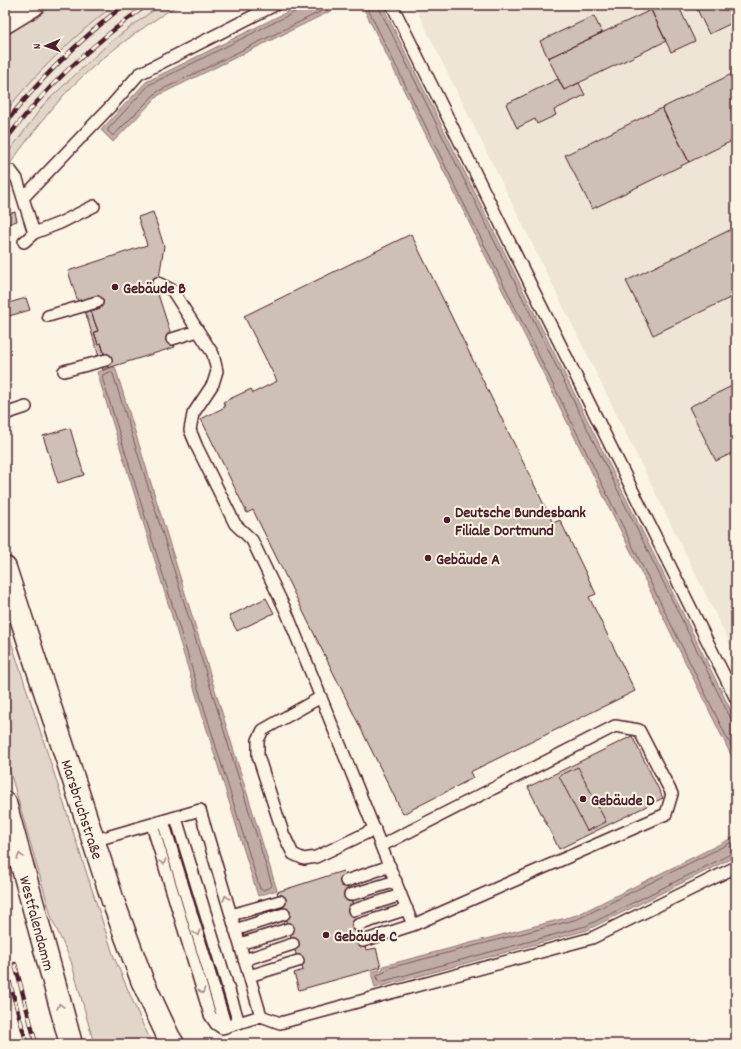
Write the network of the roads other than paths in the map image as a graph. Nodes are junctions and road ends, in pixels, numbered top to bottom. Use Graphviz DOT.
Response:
graph roads {
  1 [pos="33,5"];
  2 [pos="276,5"];
  3 [pos="392,5"];
  4 [pos="5,22"];
  5 [pos="11,171"];
  6 [pos="23,198"];
  7 [pos="94,206"];
  8 [pos="34,233"];
  9 [pos="24,242"];
  10 [pos="158,283"];
  11 [pos="98,302"];
  12 [pos="48,316"];
  13 [pos="198,331"];
  14 [pos="172,339"];
  15 [pos="106,360"];
  16 [pos="64,371"];
  17 [pos="26,407"];
  18 [pos="5,414"];
  19 [pos="5,568"];
  20 [pos="321,697"];
  21 [pos="736,699"];
  22 [pos="5,803"];
  23 [pos="176,818"];
  24 [pos="163,822"];
  25 [pos="152,825"];
  26 [pos="375,829"];
  27 [pos="93,841"];
  28 [pos="381,846"];
  29 [pos="390,866"];
  30 [pos="736,867"];
  31 [pos="346,881"];
  32 [pos="396,881"];
  33 [pos="350,895"];
  34 [pos="401,895"];
  35 [pos="280,900"];
  36 [pos="354,910"];
  37 [pos="407,910"];
  38 [pos="284,914"];
  39 [pos="231,915"];
  40 [pos="358,925"];
  41 [pos="413,925"];
  42 [pos="288,929"];
  43 [pos="235,930"];
  44 [pos="363,942"];
  45 [pos="240,944"];
  46 [pos="293,944"];
  47 [pos="244,960"];
  48 [pos="298,961"];
  49 [pos="249,976"];
  50 [pos="261,1016"];
  51 [pos="239,1023"];
  52 [pos="226,1027"];
  53 [pos="71,1044"];
  54 [pos="173,1044"];
  1 -- 4 [label="main road"];
  2 -- 6 [label="lane"];
  3 -- 21 [label="lane"];
  5 -- 6 [label="lane"];
  6 -- 8 [label="lane"];
  7 -- 8 [label="lane"];
  8 -- 9 [label="lane"];
  10 -- 13 [label="lane"];
  11 -- 12 [label="lane"];
  13 -- 14 [label="lane"];
  13 -- 20 [label="lane"];
  15 -- 16 [label="lane"];
  17 -- 18 [label="lane"];
  19 -- 27 [label="main road, Marsbruchstraße"];
  20 -- 26 [label="lane"];
  20 -- 26 [label="lane"];
  53 -- 22 [label="main road, Westfalendamm, one-way"];
  23 -- 24 [label="lane"];
  39 -- 23 [label="lane, one-way"];
  23 -- 51 [label="lane"];
  24 -- 25 [label="lane"];
  24 -- 52 [label="lane, one-way"];
  25 -- 27 [label="lane"];
  25 -- 52 [label="lane, one-way"];
  26 -- 28 [label="lane"];
  27 -- 54 [label="main road, Marsbruchstraße"];
  28 -- 29 [label="lane"];
  28 -- 41 [label="lane"];
  29 -- 31 [label="lane"];
  29 -- 32 [label="lane"];
  30 -- 50 [label="lane"];
  32 -- 33 [label="lane"];
  32 -- 34 [label="lane"];
  34 -- 36 [label="lane"];
  34 -- 37 [label="lane"];
  35 -- 39 [label="lane"];
  37 -- 40 [label="lane"];
  37 -- 41 [label="lane"];
  38 -- 43 [label="lane"];
  39 -- 43 [label="lane"];
  41 -- 44 [label="lane"];
  42 -- 45 [label="lane"];
  43 -- 45 [label="lane"];
  45 -- 47 [label="lane"];
  46 -- 47 [label="lane"];
  47 -- 49 [label="lane"];
  48 -- 49 [label="lane"];
  49 -- 50 [label="lane"];
  50 -- 51 [label="lane"];
  51 -- 52 [label="lane"];
}
